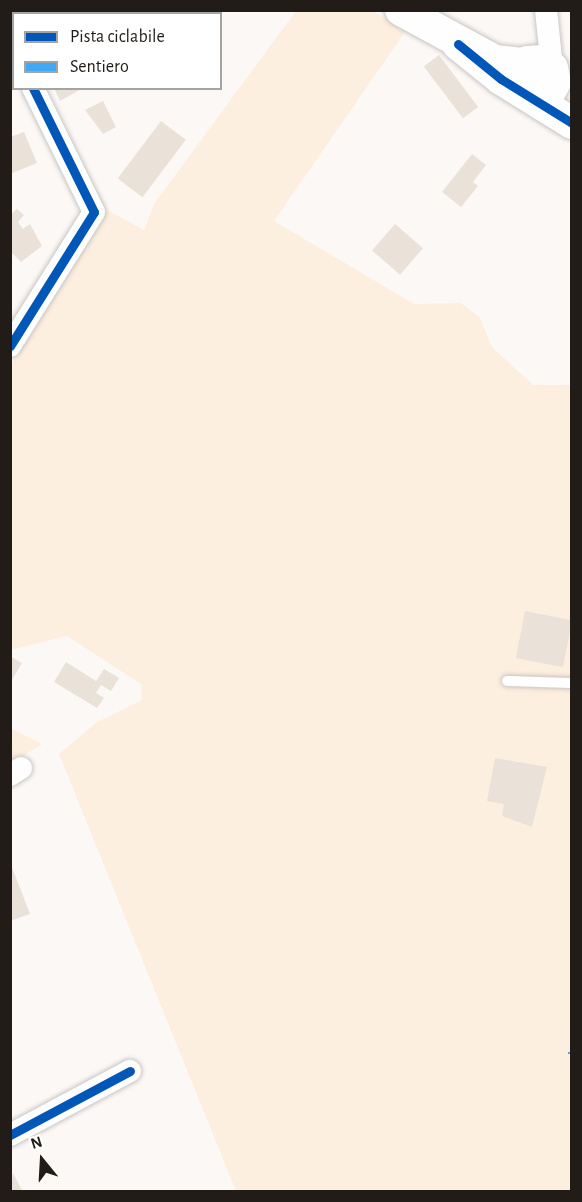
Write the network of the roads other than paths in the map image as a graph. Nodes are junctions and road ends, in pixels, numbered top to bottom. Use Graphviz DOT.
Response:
graph roads {
  1 [pos="533,10"];
  2 [pos="546,10"];
  3 [pos="402,11"];
  4 [pos="540,79"];
  5 [pos="34,90"];
  6 [pos="572,123"];
  7 [pos="10,346"];
  8 [pos="507,681"];
  9 [pos="572,683"];
  10 [pos="130,1071"];
  11 [pos="10,1135"];
  1 -- 4 [label="street"];
  2 -- 4 [label="street"];
  3 -- 4 [label="street"];
  4 -- 6 [label="street"];
  5 -- 7 [label="street"];
  8 -- 9 [label="lane"];
  10 -- 11 [label="street"];
}
